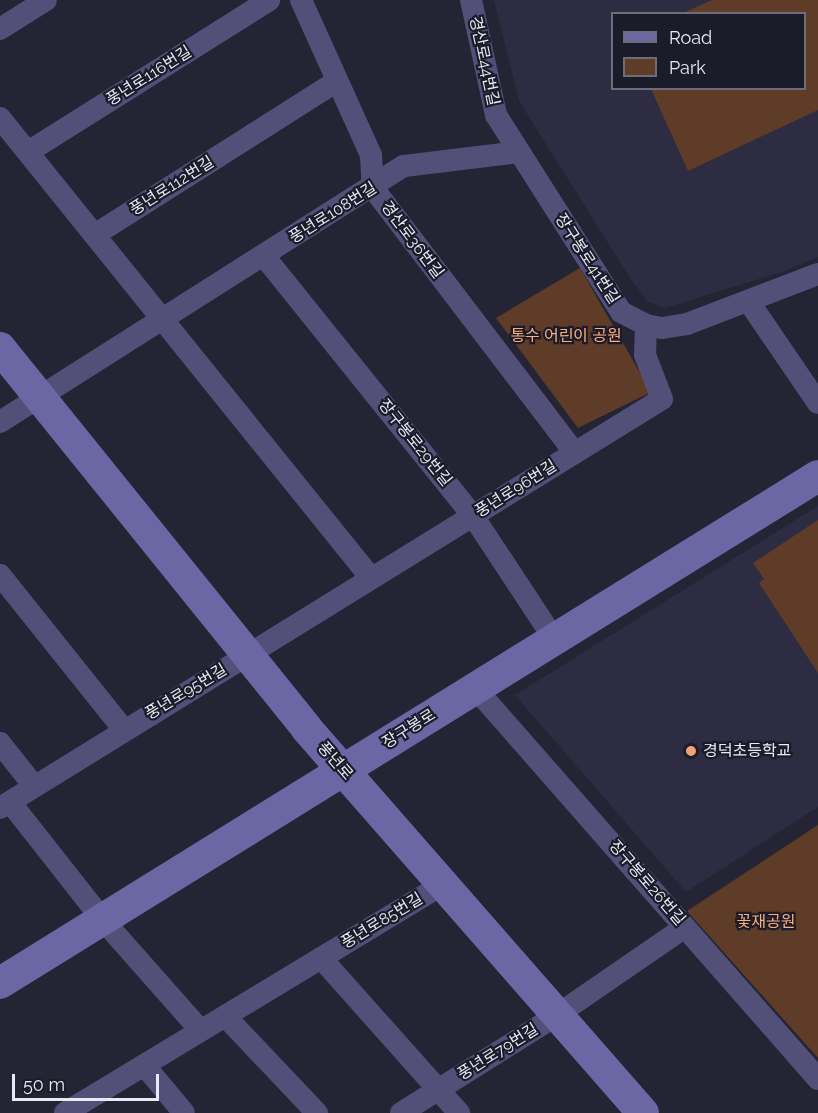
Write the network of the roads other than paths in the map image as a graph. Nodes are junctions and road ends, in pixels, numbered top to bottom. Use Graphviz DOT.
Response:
graph roads {
  1 [pos="46,0"];
  2 [pos="269,0"];
  3 [pos="301,0"];
  4 [pos="471,0"];
  5 [pos="0,29"];
  6 [pos="337,81"];
  7 [pos="0,118"];
  8 [pos="28,152"];
  9 [pos="519,152"];
  10 [pos="373,188"];
  11 [pos="96,234"];
  12 [pos="264,256"];
  13 [pos="818,274"];
  14 [pos="749,302"];
  15 [pos="163,320"];
  16 [pos="646,325"];
  17 [pos="0,348"];
  18 [pos="40,396"];
  19 [pos="818,403"];
  20 [pos="0,422"];
  21 [pos="576,453"];
  22 [pos="818,476"];
  23 [pos="473,516"];
  24 [pos="0,575"];
  25 [pos="371,578"];
  26 [pos="554,639"];
  27 [pos="248,654"];
  28 [pos="476,688"];
  29 [pos="124,730"];
  30 [pos="0,743"];
  31 [pos="343,770"];
  32 [pos="34,786"];
  33 [pos="5,805"];
  34 [pos="442,885"];
  35 [pos="102,919"];
  36 [pos="685,927"];
  37 [pos="321,958"];
  38 [pos="0,983"];
  39 [pos="557,1015"];
  40 [pos="225,1016"];
  41 [pos="380,1024"];
  42 [pos="201,1031"];
  43 [pos="144,1065"];
  44 [pos="818,1078"];
  45 [pos="439,1090"];
  46 [pos="65,1113"];
  47 [pos="184,1113"];
  48 [pos="317,1113"];
  49 [pos="401,1113"];
  50 [pos="459,1113"];
  51 [pos="643,1113"];
  1 -- 5 [label="street"];
  2 -- 8 [label="street, 풍년로116번길"];
  3 -- 6 [label="street, 경산로36번길"];
  4 -- 9 [label="street, 경산로44번길"];
  6 -- 10 [label="street, 경산로36번길"];
  6 -- 11 [label="street, 풍년로112번길"];
  7 -- 8 [label="street"];
  8 -- 11 [label="street"];
  9 -- 10 [label="street, 풍년로108번길"];
  9 -- 16 [label="street, 장구봉로41번길"];
  10 -- 12 [label="street, 풍년로108번길"];
  10 -- 21 [label="street, 경산로36번길"];
  11 -- 15 [label="street"];
  12 -- 15 [label="street, 풍년로108번길"];
  12 -- 23 [label="street, 장구봉로29번길"];
  13 -- 14 [label="street, 장구봉로41번길"];
  14 -- 16 [label="street, 장구봉로41번길"];
  14 -- 19 [label="street"];
  15 -- 18 [label="street, 풍년로108번길"];
  15 -- 25 [label="street"];
  16 -- 21 [label="street, 풍년로96번길"];
  17 -- 18 [label="street, 풍년로"];
  18 -- 20 [label="street"];
  18 -- 27 [label="street, 풍년로"];
  21 -- 23 [label="street, 풍년로96번길"];
  22 -- 26 [label="street, 장구봉로"];
  23 -- 25 [label="street, 풍년로96번길"];
  23 -- 26 [label="street, 장구봉로29번길"];
  24 -- 29 [label="street"];
  25 -- 27 [label="street, 풍년로96번길"];
  26 -- 28 [label="street, 장구봉로"];
  27 -- 29 [label="street, 풍년로95번길"];
  27 -- 31 [label="street, 풍년로"];
  28 -- 31 [label="street, 장구봉로"];
  28 -- 36 [label="street, 장구봉로26번길"];
  29 -- 32 [label="street, 풍년로95번길"];
  30 -- 32 [label="street"];
  31 -- 34 [label="street, 풍년로"];
  31 -- 35 [label="street, 장구봉로"];
  32 -- 33 [label="street, 풍년로95번길"];
  33 -- 35 [label="street"];
  34 -- 37 [label="street, 풍년로85번길"];
  34 -- 39 [label="street, 풍년로"];
  35 -- 38 [label="street, 장구봉로"];
  35 -- 42 [label="street"];
  36 -- 39 [label="street, 풍년로79번길"];
  36 -- 44 [label="street, 장구봉로26번길"];
  37 -- 40 [label="street, 풍년로85번길"];
  37 -- 41 [label="street, 풍년로85번길"];
  39 -- 45 [label="street, 풍년로79번길"];
  39 -- 51 [label="street, 풍년로"];
  40 -- 42 [label="street, 풍년로85번길"];
  40 -- 48 [label="street"];
  41 -- 45 [label="street, 풍년로79번길"];
  42 -- 43 [label="street, 풍년로85번길"];
  43 -- 46 [label="street, 풍년로85번길"];
  43 -- 47 [label="street"];
  45 -- 49 [label="street, 풍년로79번길"];
  45 -- 50 [label="street"];
}
